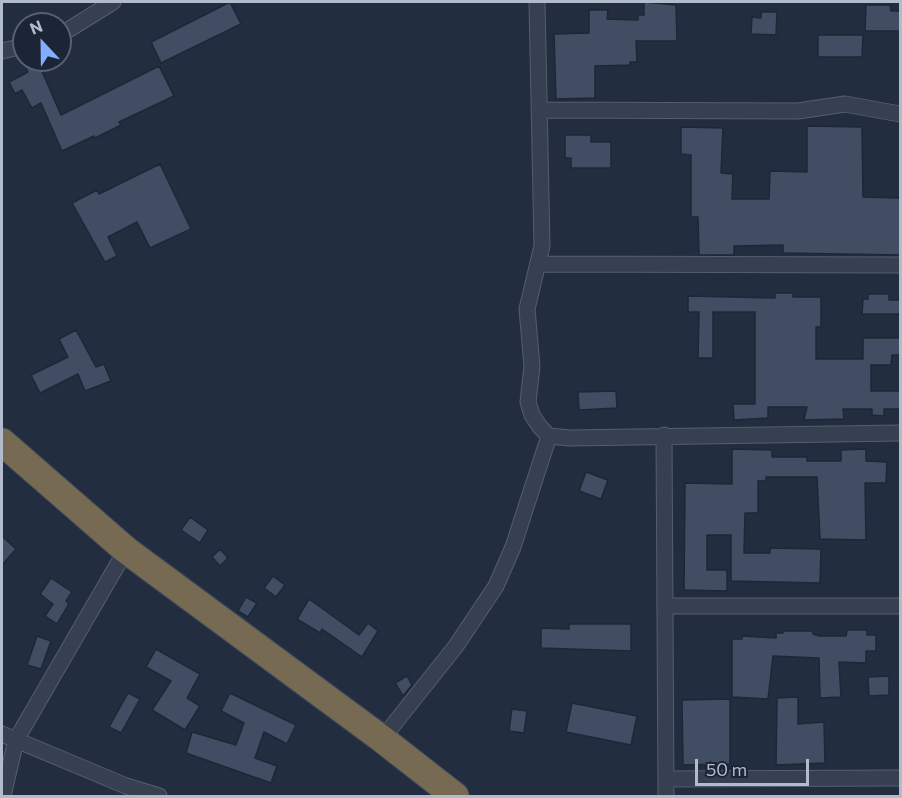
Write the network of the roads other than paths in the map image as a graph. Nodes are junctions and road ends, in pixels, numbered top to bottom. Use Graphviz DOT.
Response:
graph roads {
  1 [pos="113,2"];
  2 [pos="537,2"];
  3 [pos="72,28"];
  4 [pos="540,110"];
  5 [pos="900,114"];
  6 [pos="539,264"];
  7 [pos="900,265"];
  8 [pos="900,433"];
  9 [pos="664,435"];
  10 [pos="549,436"];
  11 [pos="2,442"];
  12 [pos="126,550"];
  13 [pos="667,606"];
  14 [pos="900,606"];
  15 [pos="2,734"];
  16 [pos="382,739"];
  17 [pos="16,740"];
  18 [pos="900,778"];
  19 [pos="666,780"];
  20 [pos="3,796"];
  21 [pos="159,796"];
  22 [pos="455,796"];
  23 [pos="666,796"];
  1 -- 3 [label="street"];
  2 -- 4 [label="street"];
  4 -- 5 [label="street"];
  4 -- 6 [label="street"];
  6 -- 7 [label="street"];
  6 -- 10 [label="street"];
  8 -- 9 [label="street"];
  9 -- 10 [label="street"];
  9 -- 13 [label="street"];
  10 -- 16 [label="street"];
  11 -- 12 [label="highway"];
  12 -- 16 [label="highway"];
  12 -- 17 [label="street"];
  13 -- 14 [label="street"];
  13 -- 19 [label="street"];
  15 -- 17 [label="street"];
  16 -- 22 [label="highway"];
  17 -- 20 [label="street"];
  17 -- 21 [label="street"];
  18 -- 19 [label="street"];
  19 -- 23 [label="street"];
}
